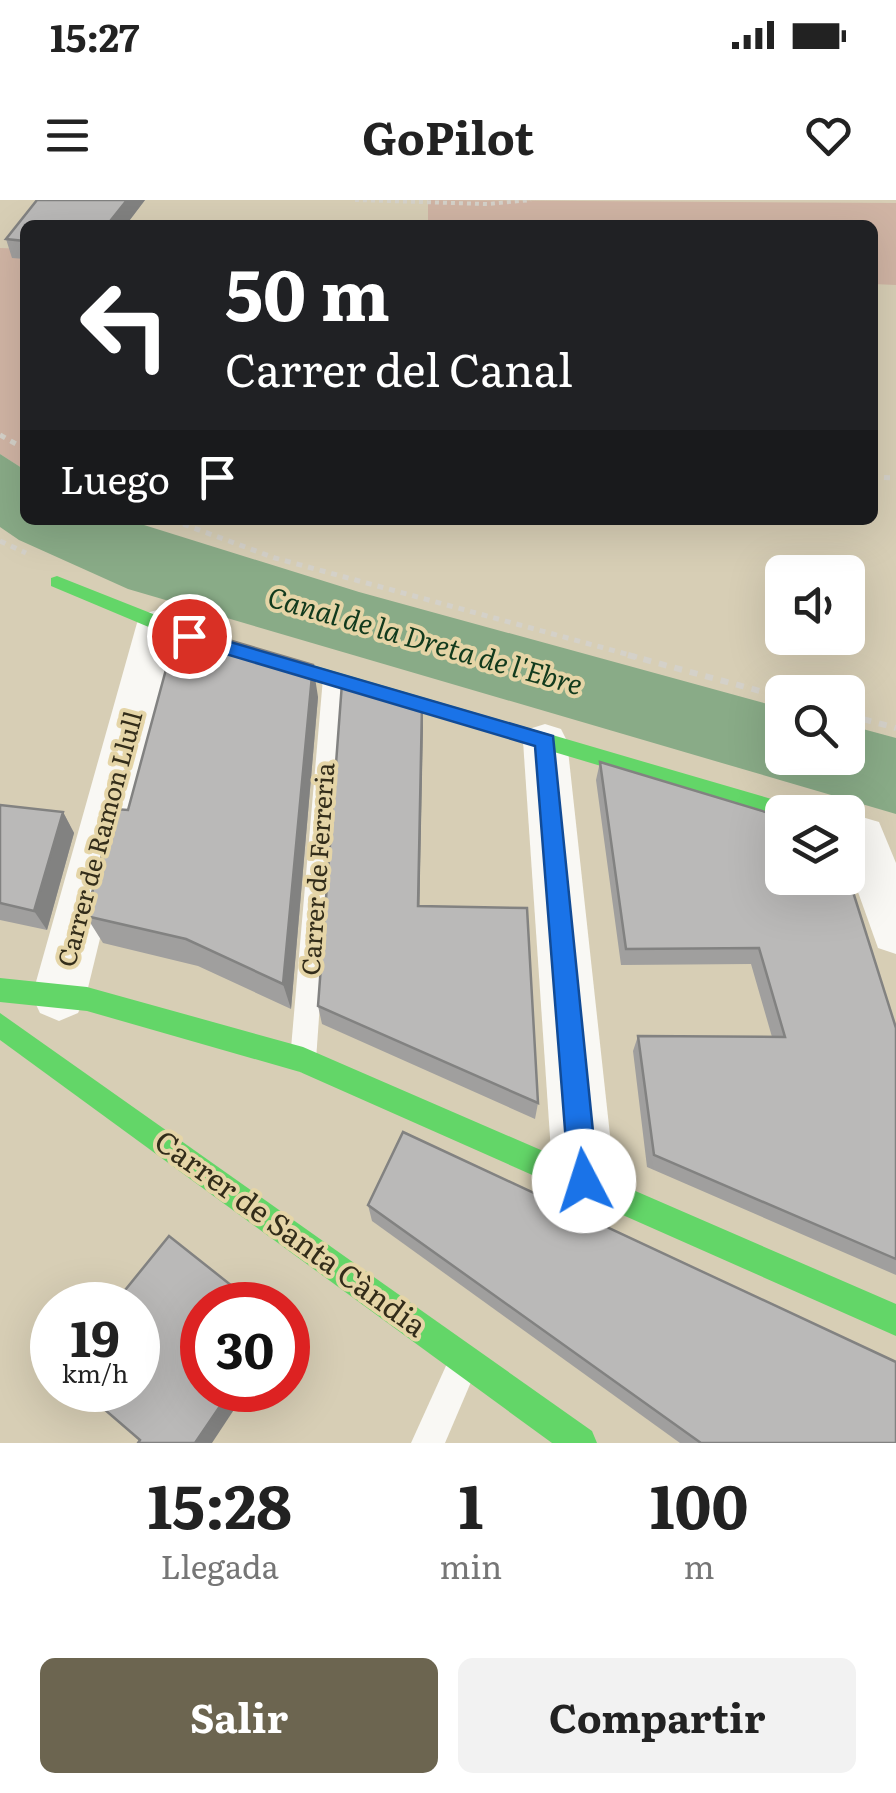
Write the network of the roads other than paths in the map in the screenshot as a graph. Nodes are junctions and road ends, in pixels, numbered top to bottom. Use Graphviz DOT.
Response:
graph roads {
  1 [pos="58,582"];
  2 [pos="156,623"];
  3 [pos="333,678"];
  4 [pos="546,742"];
  5 [pos="765,806"];
  6 [pos="869,838"];
  7 [pos="896,932"];
  8 [pos="0,990"];
  9 [pos="59,996"];
  10 [pos="0,1025"];
  11 [pos="303,1060"];
  12 [pos="584,1181"];
  13 [pos="896,1320"];
  14 [pos="464,1360"];
  15 [pos="428,1443"];
  16 [pos="580,1443"];
  1 -- 2 [label="street"];
  2 -- 3 [label="street"];
  2 -- 9 [label="street, Carrer de Ramon Llull"];
  3 -- 4 [label="street"];
  3 -- 11 [label="lane, Carrer de Ferreria"];
  4 -- 5 [label="street"];
  4 -- 12 [label="street"];
  6 -- 7 [label="street"];
  8 -- 9 [label="street"];
  9 -- 11 [label="street"];
  10 -- 14 [label="street, Carrer de Santa Càndia"];
  11 -- 12 [label="street"];
  12 -- 13 [label="street"];
  14 -- 15 [label="lane"];
  14 -- 16 [label="street, Carrer de Santa Càndia"];
}
